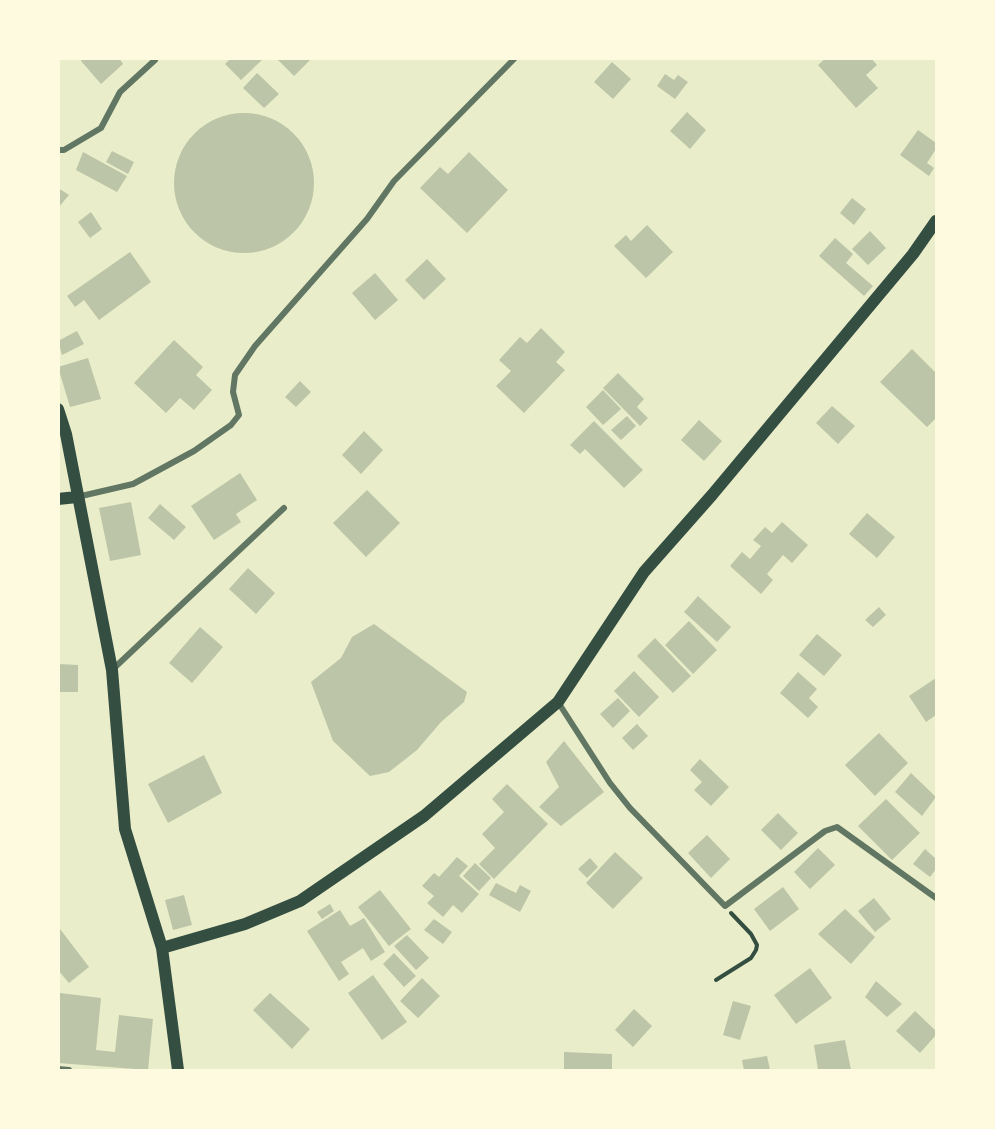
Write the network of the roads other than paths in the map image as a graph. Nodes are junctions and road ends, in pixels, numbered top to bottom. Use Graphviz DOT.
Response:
graph roads {
  1 [pos="515,58"];
  2 [pos="155,60"];
  3 [pos="58,150"];
  4 [pos="936,221"];
  5 [pos="58,409"];
  6 [pos="77,497"];
  7 [pos="58,499"];
  8 [pos="284,508"];
  9 [pos="112,669"];
  10 [pos="558,702"];
  11 [pos="936,898"];
  12 [pos="162,948"];
  13 [pos="58,1069"];
  14 [pos="69,1071"];
  15 [pos="178,1071"];
  1 -- 6 [label="street"];
  2 -- 3 [label="street"];
  4 -- 10 [label="main road"];
  5 -- 6 [label="main road"];
  6 -- 7 [label="main road"];
  6 -- 9 [label="main road"];
  8 -- 9 [label="street"];
  9 -- 12 [label="main road"];
  10 -- 11 [label="street"];
  10 -- 12 [label="main road"];
  12 -- 15 [label="main road"];
  13 -- 14 [label="street"];
}
